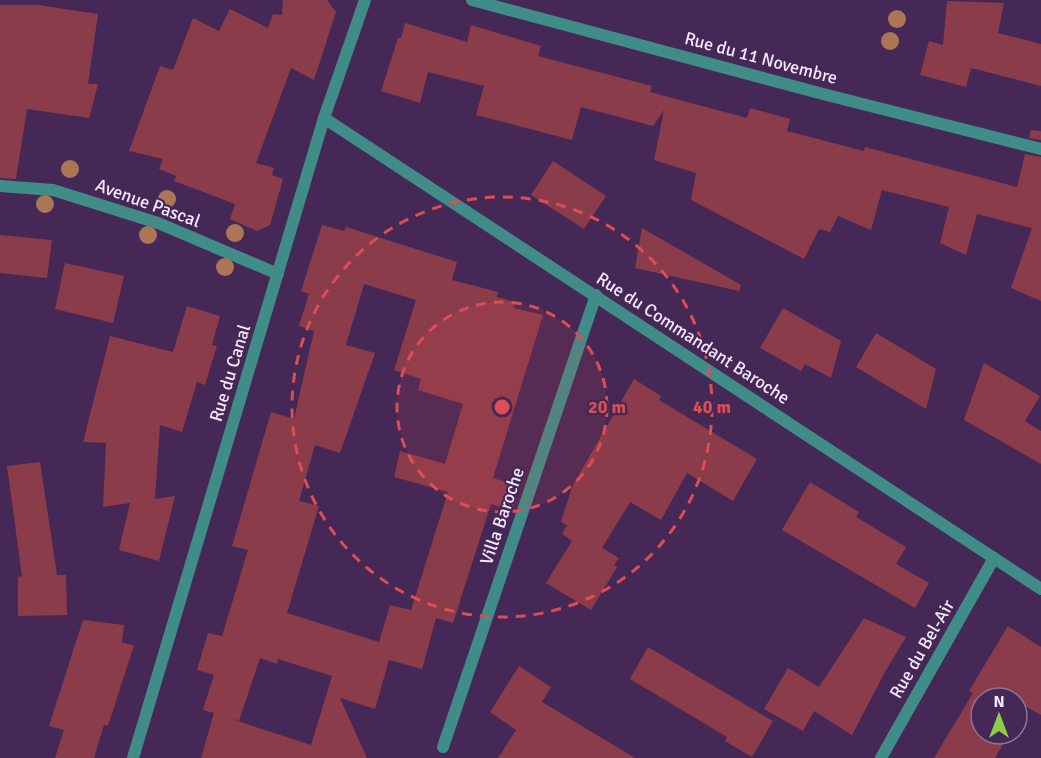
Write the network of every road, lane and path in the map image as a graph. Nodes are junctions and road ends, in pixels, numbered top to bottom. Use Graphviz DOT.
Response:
graph roads {
  1 [pos="364,0"];
  2 [pos="472,0"];
  3 [pos="324,118"];
  4 [pos="1041,149"];
  5 [pos="0,186"];
  6 [pos="278,274"];
  7 [pos="596,295"];
  8 [pos="994,558"];
  9 [pos="1041,589"];
  10 [pos="443,747"];
  11 [pos="133,758"];
  12 [pos="881,758"];
  1 -- 3 [label="street, Rue du Canal"];
  2 -- 4 [label="street, Rue du 11 Novembre"];
  3 -- 6 [label="street, Rue du Canal"];
  3 -- 7 [label="street, Rue du Commandant Baroche"];
  5 -- 6 [label="street, Avenue Pascal"];
  6 -- 11 [label="street, Rue du Canal"];
  7 -- 8 [label="street, Rue du Commandant Baroche"];
  7 -- 10 [label="street, Villa Baroche"];
  8 -- 9 [label="street, Rue du Commandant Baroche"];
  8 -- 12 [label="street, Rue du Bel-Air"];
}
